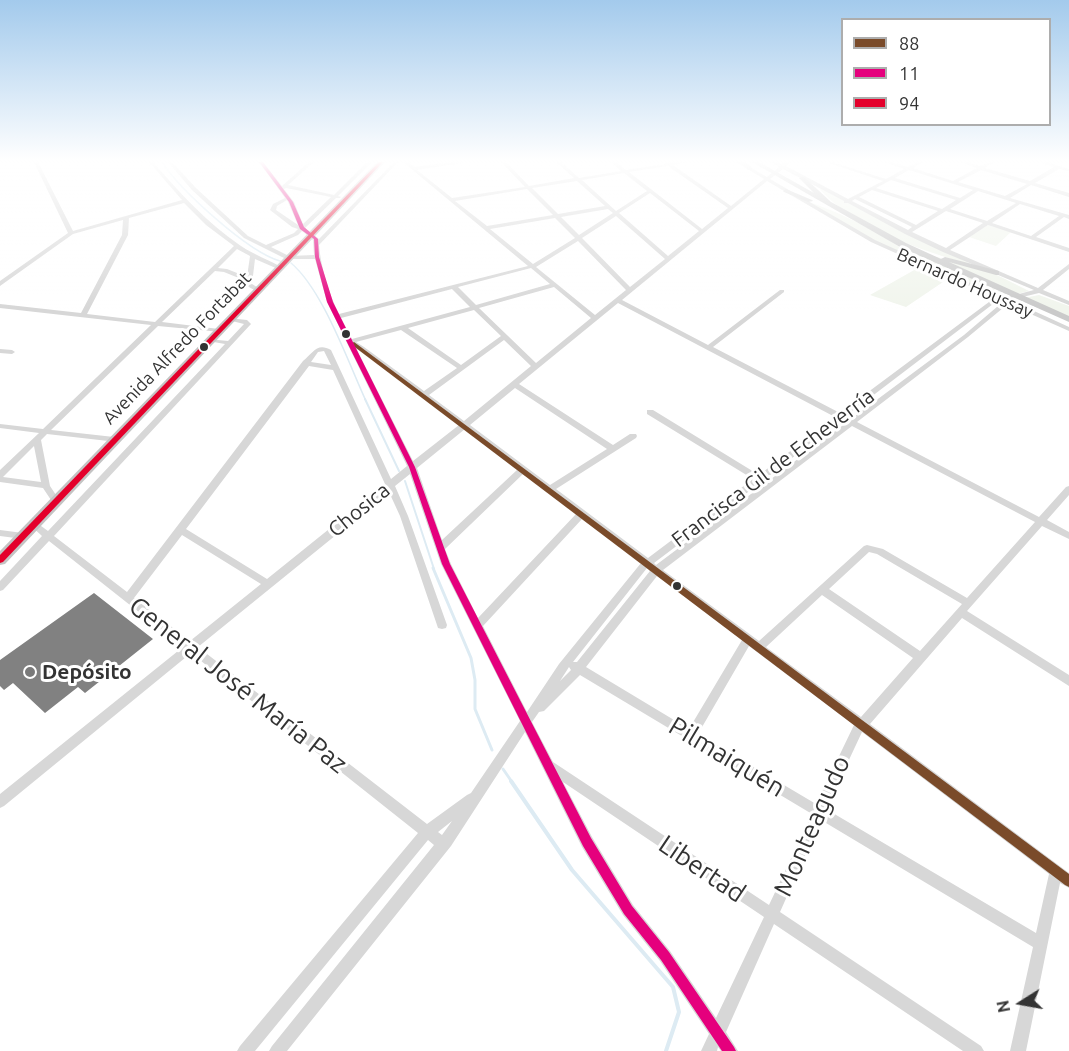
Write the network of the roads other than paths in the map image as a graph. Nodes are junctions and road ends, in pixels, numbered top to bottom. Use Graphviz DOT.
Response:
graph roads {
  1 [pos="60,211"];
  2 [pos="150,211"];
  3 [pos="196,211"];
  4 [pos="218,211"];
  5 [pos="274,211"];
  6 [pos="294,211"];
  7 [pos="319,211"];
  8 [pos="334,211"];
  9 [pos="349,211"];
  10 [pos="465,211"];
  11 [pos="552,211"];
  12 [pos="586,211"];
  13 [pos="614,211"];
  14 [pos="619,211"];
  15 [pos="676,211"];
  16 [pos="727,211"];
  17 [pos="820,211"];
  18 [pos="839,211"];
  19 [pos="842,211"];
  20 [pos="864,211"];
  21 [pos="884,211"];
  22 [pos="941,211"];
  23 [pos="947,211"];
  24 [pos="1006,211"];
  25 [pos="1050,211"];
  26 [pos="616,213"];
  27 [pos="557,216"];
  28 [pos="1066,216"];
  29 [pos="126,218"];
  30 [pos="851,218"];
  31 [pos="987,223"];
  32 [pos="916,227"];
  33 [pos="302,228"];
  34 [pos="486,228"];
  35 [pos="702,231"];
  36 [pos="907,233"];
  37 [pos="71,234"];
  38 [pos="311,235"];
  39 [pos="886,237"];
  40 [pos="579,238"];
  41 [pos="1031,238"];
  42 [pos="317,244"];
  43 [pos="903,245"];
  44 [pos="236,247"];
  45 [pos="266,247"];
  46 [pos="1069,250"];
  47 [pos="945,251"];
  48 [pos="317,257"];
  49 [pos="252,258"];
  50 [pos="288,258"];
  51 [pos="668,259"];
  52 [pos="532,266"];
  53 [pos="1069,266"];
  54 [pos="280,267"];
  55 [pos="213,269"];
  56 [pos="996,273"];
  57 [pos="942,274"];
  58 [pos="249,280"];
  59 [pos="0,284"];
  60 [pos="555,285"];
  61 [pos="454,287"];
  62 [pos="258,290"];
  63 [pos="630,290"];
  64 [pos="782,291"];
  65 [pos="1038,291"];
  66 [pos="1016,297"];
  67 [pos="617,300"];
  68 [pos="1003,301"];
  69 [pos="1069,303"];
  70 [pos="0,306"];
  71 [pos="475,308"];
  72 [pos="83,316"];
  73 [pos="337,317"];
  74 [pos="595,318"];
  75 [pos="230,319"];
  76 [pos="1069,320"];
  77 [pos="156,324"];
  78 [pos="403,328"];
  79 [pos="1069,329"];
  80 [pos="955,331"];
  81 [pos="214,336"];
  82 [pos="966,336"];
  83 [pos="504,337"];
  84 [pos="350,342"];
  85 [pos="230,343"];
  86 [pos="708,348"];
  87 [pos="0,351"];
  88 [pos="12,352"];
  89 [pos="306,363"];
  90 [pos="460,367"];
  91 [pos="536,367"];
  92 [pos="336,368"];
  93 [pos="514,384"];
  94 [pos="424,395"];
  95 [pos="650,412"];
  96 [pos="840,417"];
  97 [pos="851,423"];
  98 [pos="464,424"];
  99 [pos="0,426"];
  100 [pos="45,431"];
  101 [pos="633,436"];
  102 [pos="37,439"];
  103 [pos="114,440"];
  104 [pos="613,449"];
  105 [pos="412,467"];
  106 [pos="523,469"];
  107 [pos="0,475"];
  108 [pos="758,478"];
  109 [pos="0,480"];
  110 [pos="390,485"];
  111 [pos="769,485"];
  112 [pos="46,486"];
  113 [pos="550,489"];
  114 [pos="1069,489"];
  115 [pos="56,501"];
  116 [pos="582,513"];
  117 [pos="1040,521"];
  118 [pos="34,525"];
  119 [pos="181,530"];
  120 [pos="0,533"];
  121 [pos="23,536"];
  122 [pos="48,536"];
  123 [pos="1069,536"];
  124 [pos="440,548"];
  125 [pos="0,560"];
  126 [pos="652,566"];
  127 [pos="268,584"];
  128 [pos="0,587"];
  129 [pos="821,589"];
  130 [pos="128,599"];
  131 [pos="964,608"];
  132 [pos="442,625"];
  133 [pos="477,626"];
  134 [pos="748,639"];
  135 [pos="190,647"];
  136 [pos="759,647"];
  137 [pos="920,657"];
  138 [pos="567,661"];
  139 [pos="579,668"];
  140 [pos="1069,681"];
  141 [pos="525,721"];
  142 [pos="861,724"];
  143 [pos="692,736"];
  144 [pos="548,766"];
  145 [pos="476,796"];
  146 [pos="0,802"];
  147 [pos="818,812"];
  148 [pos="427,832"];
  149 [pos="442,844"];
  150 [pos="1056,872"];
  151 [pos="1069,881"];
  152 [pos="771,915"];
  153 [pos="1041,944"];
  154 [pos="717,1034"];
  155 [pos="245,1051"];
  156 [pos="277,1051"];
  157 [pos="710,1051"];
  158 [pos="730,1051"];
  159 [pos="976,1051"];
  160 [pos="1018,1051"];
  1 -- 37 [label="street"];
  2 -- 29 [label="street"];
  3 -- 44 [label="street"];
  4 -- 45 [label="street"];
  5 -- 33 [label="street"];
  6 -- 33 [label="street"];
  7 -- 33 [label="street"];
  8 -- 38 [label="highway, Avenida Alfredo Fortabat"];
  9 -- 42 [label="street"];
  10 -- 34 [label="street"];
  11 -- 27 [label="street"];
  12 -- 27 [label="street"];
  13 -- 26 [label="street"];
  14 -- 26 [label="street"];
  15 -- 35 [label="street"];
  16 -- 35 [label="street, Chosica"];
  17 -- 57 [label="street, Bernardo Houssay"];
  18 -- 30 [label="main road"];
  19 -- 30 [label="main road"];
  20 -- 36 [label="street"];
  21 -- 32 [label="street"];
  22 -- 32 [label="street"];
  23 -- 31 [label="street"];
  24 -- 31 [label="street"];
  25 -- 28 [label="street"];
  26 -- 40 [label="street"];
  26 -- 51 [label="street"];
  27 -- 34 [label="street"];
  27 -- 40 [label="street"];
  28 -- 41 [label="street"];
  29 -- 37 [label="street"];
  29 -- 72 [label="street"];
  30 -- 39 [label="main road"];
  31 -- 41 [label="street"];
  31 -- 47 [label="street"];
  32 -- 36 [label="street"];
  33 -- 38 [label="street"];
  33 -- 45 [label="street"];
  34 -- 52 [label="street"];
  35 -- 51 [label="street, Chosica"];
  36 -- 47 [label="street"];
  37 -- 59 [label="street"];
  38 -- 42 [label="street"];
  38 -- 50 [label="highway, Avenida Alfredo Fortabat"];
  39 -- 43 [label="main road"];
  39 -- 57 [label="main road"];
  40 -- 52 [label="street"];
  40 -- 63 [label="street"];
  41 -- 46 [label="street"];
  42 -- 48 [label="street"];
  43 -- 56 [label="main road"];
  43 -- 66 [label="main road"];
  44 -- 49 [label="street"];
  44 -- 55 [label="street"];
  45 -- 50 [label="street"];
  47 -- 56 [label="street"];
  48 -- 50 [label="street"];
  48 -- 73 [label="street"];
  49 -- 54 [label="street"];
  49 -- 58 [label="street"];
  50 -- 54 [label="highway, Avenida Alfredo Fortabat"];
  51 -- 63 [label="street, Chosica"];
  52 -- 60 [label="street"];
  52 -- 61 [label="street"];
  53 -- 65 [label="street"];
  54 -- 62 [label="highway, Avenida Alfredo Fortabat"];
  55 -- 58 [label="street"];
  55 -- 77 [label="street"];
  56 -- 65 [label="street"];
  57 -- 68 [label="street, Bernardo Houssay"];
  58 -- 62 [label="street"];
  60 -- 71 [label="street"];
  60 -- 74 [label="street"];
  61 -- 71 [label="street"];
  61 -- 73 [label="street"];
  62 -- 75 [label="highway, Avenida Alfredo Fortabat"];
  63 -- 67 [label="street, Chosica"];
  64 -- 86 [label="street"];
  65 -- 66 [label="street, Francisca Gil de Echeverría"];
  65 -- 69 [label="street"];
  66 -- 68 [label="street, Francisca Gil de Echeverría"];
  66 -- 76 [label="main road"];
  67 -- 74 [label="street, Chosica"];
  67 -- 86 [label="street"];
  68 -- 79 [label="street, Bernardo Houssay"];
  68 -- 80 [label="street, Francisca Gil de Echeverría"];
  68 -- 82 [label="street, Francisca Gil de Echeverría"];
  70 -- 72 [label="street"];
  71 -- 78 [label="street"];
  71 -- 83 [label="street"];
  72 -- 77 [label="street"];
  73 -- 84 [label="street"];
  74 -- 91 [label="street, Chosica"];
  75 -- 81 [label="highway, Avenida Alfredo Fortabat"];
  75 -- 85 [label="street"];
  77 -- 81 [label="street"];
  77 -- 100 [label="street"];
  78 -- 84 [label="street"];
  78 -- 90 [label="street"];
  80 -- 82 [label="street"];
  80 -- 96 [label="street, Francisca Gil de Echeverría"];
  81 -- 85 [label="street"];
  81 -- 103 [label="highway, Avenida Alfredo Fortabat"];
  82 -- 97 [label="street, Francisca Gil de Echeverría"];
  83 -- 90 [label="street"];
  83 -- 91 [label="street"];
  84 -- 94 [label="street"];
  84 -- 105 [label="street"];
  85 -- 122 [label="street"];
  86 -- 96 [label="street"];
  87 -- 88 [label="street"];
  89 -- 92 [label="street"];
  89 -- 92 [label="street"];
  89 -- 119 [label="street"];
  90 -- 94 [label="street"];
  91 -- 93 [label="street, Chosica"];
  92 -- 110 [label="street"];
  93 -- 98 [label="street, Chosica"];
  93 -- 104 [label="street"];
  94 -- 98 [label="street"];
  95 -- 108 [label="street"];
  96 -- 97 [label="street"];
  96 -- 108 [label="street, Francisca Gil de Echeverría"];
  97 -- 111 [label="street, Francisca Gil de Echeverría"];
  97 -- 117 [label="street"];
  98 -- 105 [label="street, Chosica"];
  98 -- 106 [label="street"];
  99 -- 100 [label="street"];
  100 -- 102 [label="street"];
  100 -- 103 [label="street"];
  101 -- 104 [label="street"];
  102 -- 107 [label="street"];
  102 -- 112 [label="street"];
  103 -- 115 [label="highway, Avenida Alfredo Fortabat"];
  104 -- 113 [label="street"];
  105 -- 110 [label="street, Chosica"];
  105 -- 124 [label="street"];
  106 -- 113 [label="street"];
  106 -- 124 [label="street"];
  108 -- 111 [label="street"];
  108 -- 126 [label="street, Francisca Gil de Echeverría"];
  109 -- 112 [label="street"];
  110 -- 127 [label="street, Chosica"];
  110 -- 132 [label="street"];
  111 -- 126 [label="street, Francisca Gil de Echeverría"];
  112 -- 115 [label="street"];
  113 -- 116 [label="street"];
  114 -- 117 [label="street, Monteagudo"];
  115 -- 118 [label="highway, Avenida Alfredo Fortabat"];
  116 -- 126 [label="street"];
  116 -- 133 [label="street"];
  117 -- 123 [label="street"];
  117 -- 131 [label="street, Monteagudo"];
  118 -- 121 [label="highway, Avenida Alfredo Fortabat"];
  118 -- 122 [label="street, General José María Paz"];
  119 -- 127 [label="street"];
  119 -- 130 [label="street"];
  120 -- 121 [label="street"];
  121 -- 125 [label="highway, Avenida Alfredo Fortabat"];
  122 -- 128 [label="street"];
  122 -- 130 [label="street, General José María Paz"];
  124 -- 133 [label="street"];
  126 -- 134 [label="street"];
  126 -- 138 [label="street, Francisca Gil de Echeverría"];
  126 -- 139 [label="street, Francisca Gil de Echeverría"];
  127 -- 135 [label="street, Chosica"];
  129 -- 131 [label="street"];
  129 -- 136 [label="street"];
  129 -- 137 [label="street"];
  130 -- 135 [label="street, General José María Paz"];
  131 -- 137 [label="street, Monteagudo"];
  131 -- 140 [label="street"];
  133 -- 141 [label="street"];
  134 -- 136 [label="street"];
  134 -- 143 [label="street"];
  135 -- 146 [label="street, Chosica"];
  135 -- 148 [label="street, General José María Paz"];
  136 -- 142 [label="street"];
  137 -- 142 [label="street, Monteagudo"];
  138 -- 139 [label="street, Pilmaiquén"];
  138 -- 141 [label="street, Francisca Gil de Echeverría"];
  139 -- 141 [label="street, Francisca Gil de Echeverría"];
  139 -- 143 [label="street, Pilmaiquén"];
  141 -- 144 [label="street"];
  141 -- 145 [label="street, Francisca Gil de Echeverría"];
  142 -- 147 [label="street, Monteagudo"];
  142 -- 150 [label="street"];
  143 -- 147 [label="street, Pilmaiquén"];
  144 -- 152 [label="street, Libertad"];
  144 -- 154 [label="street"];
  145 -- 148 [label="street, Francisca Gil de Echeverría"];
  145 -- 149 [label="street, Francisca Gil de Echeverría"];
  147 -- 152 [label="street, Monteagudo"];
  147 -- 153 [label="street, Pilmaiquén"];
  148 -- 149 [label="street, General José María Paz"];
  148 -- 155 [label="street, Francisca Gil de Echeverría"];
  149 -- 156 [label="street, Francisca Gil de Echeverría"];
  150 -- 151 [label="street"];
  150 -- 153 [label="street"];
  152 -- 154 [label="street, Monteagudo"];
  152 -- 159 [label="street, Libertad"];
  153 -- 160 [label="street"];
  154 -- 157 [label="street, Monteagudo"];
  154 -- 158 [label="street"];
}
